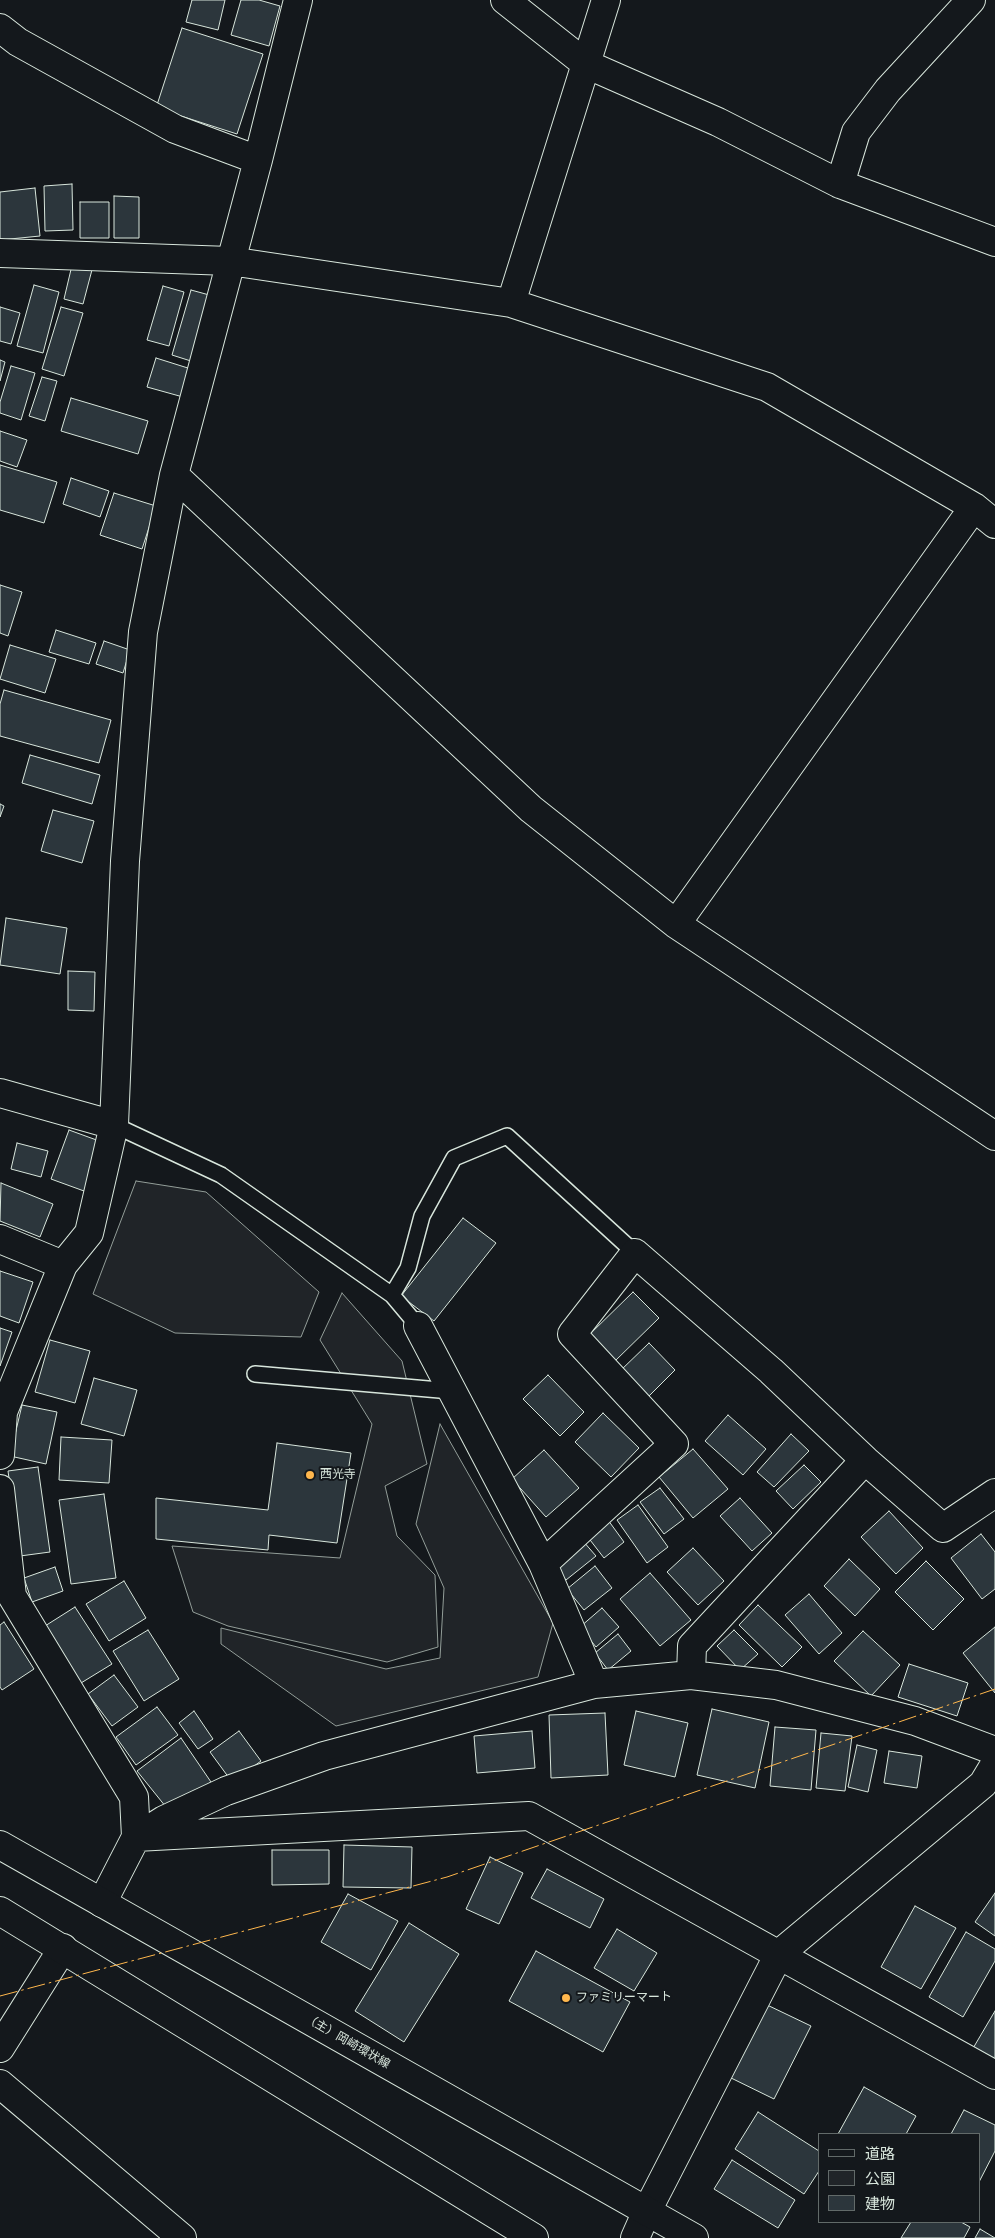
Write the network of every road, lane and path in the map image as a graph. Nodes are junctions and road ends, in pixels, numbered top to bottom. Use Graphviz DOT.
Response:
graph roads {
  1 [pos="298,0"];
  2 [pos="505,0"];
  3 [pos="606,0"];
  4 [pos="971,0"];
  5 [pos="0,28"];
  6 [pos="586,64"];
  7 [pos="258,160"];
  8 [pos="840,184"];
  9 [pos="995,242"];
  10 [pos="0,253"];
  11 [pos="230,261"];
  12 [pos="511,303"];
  13 [pos="174,475"];
  14 [pos="974,507"];
  15 [pos="995,524"];
  16 [pos="676,924"];
  17 [pos="0,1093"];
  18 [pos="114,1125"];
  19 [pos="995,1136"];
  20 [pos="0,1238"];
  21 [pos="635,1253"];
  22 [pos="63,1265"];
  23 [pos="392,1295"];
  24 [pos="418,1326"];
  25 [pos="255,1374"];
  26 [pos="451,1391"];
  27 [pos="2,1411"];
  28 [pos="0,1456"];
  29 [pos="865,1460"];
  30 [pos="0,1489"];
  31 [pos="995,1493"];
  32 [pos="543,1564"];
  33 [pos="691,1675"];
  34 [pos="594,1684"];
  35 [pos="995,1751"];
  36 [pos="991,1780"];
  37 [pos="136,1837"];
  38 [pos="0,1845"];
  39 [pos="102,1903"];
  40 [pos="0,1911"];
  41 [pos="63,1948"];
  42 [pos="779,1954"];
  43 [pos="0,2048"];
  44 [pos="995,2075"];
  45 [pos="0,2084"];
  46 [pos="647,2212"];
  47 [pos="182,2238"];
  48 [pos="534,2238"];
  49 [pos="635,2238"];
  50 [pos="694,2238"];
  1 -- 7 [label="street"];
  2 -- 6 [label="street"];
  3 -- 6 [label="street"];
  4 -- 8 [label="street"];
  5 -- 7 [label="street"];
  6 -- 8 [label="street"];
  6 -- 12 [label="street"];
  7 -- 11 [label="street"];
  8 -- 9 [label="street"];
  10 -- 11 [label="street"];
  11 -- 12 [label="street"];
  11 -- 13 [label="street"];
  12 -- 14 [label="street"];
  13 -- 16 [label="street"];
  13 -- 18 [label="street"];
  14 -- 15 [label="street"];
  14 -- 16 [label="street"];
  16 -- 19 [label="street"];
  17 -- 18 [label="street"];
  18 -- 22 [label="street"];
  18 -- 23 [label="lane"];
  20 -- 22 [label="street"];
  21 -- 23 [label="lane"];
  21 -- 29 [label="street"];
  21 -- 32 [label="street"];
  22 -- 27 [label="street"];
  23 -- 24 [label="lane"];
  24 -- 26 [label="street"];
  25 -- 26 [label="lane"];
  26 -- 32 [label="street"];
  27 -- 28 [label="street"];
  29 -- 31 [label="street"];
  29 -- 33 [label="street"];
  30 -- 37 [label="street"];
  32 -- 34 [label="street"];
  33 -- 34 [label="street"];
  33 -- 35 [label="street"];
  34 -- 37 [label="street"];
  36 -- 42 [label="street"];
  37 -- 39 [label="street"];
  37 -- 42 [label="street"];
  38 -- 39 [label="street, （主）岡崎環状線"];
  39 -- 46 [label="street, （主）岡崎環状線"];
  40 -- 41 [label="street"];
  41 -- 43 [label="street"];
  41 -- 48 [label="street"];
  42 -- 44 [label="street"];
  42 -- 46 [label="street"];
  45 -- 47 [label="street"];
  46 -- 49 [label="street"];
  46 -- 50 [label="street, （主）岡崎環状線"];
}
